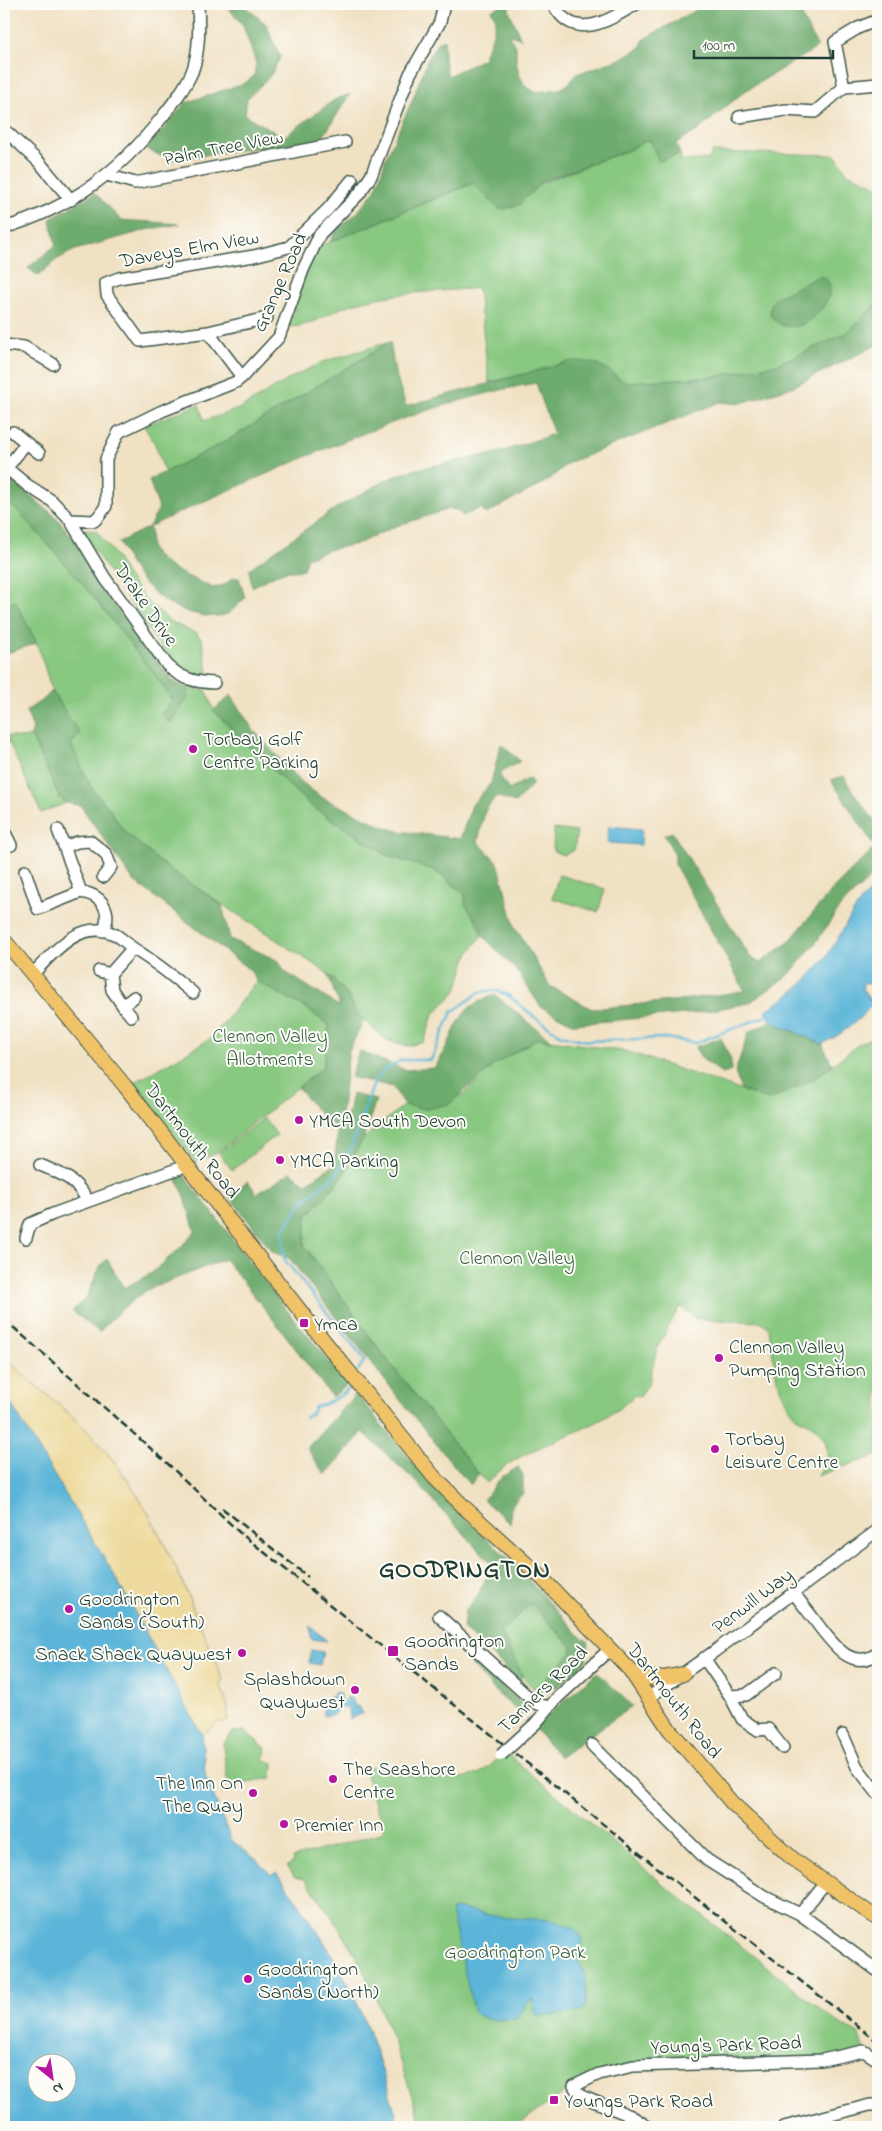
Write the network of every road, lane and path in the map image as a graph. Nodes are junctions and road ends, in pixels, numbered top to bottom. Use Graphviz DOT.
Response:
graph roads {
  1 [pos="198,4"];
  2 [pos="444,4"];
  3 [pos="553,4"];
  4 [pos="636,4"];
  5 [pos="878,20"];
  6 [pos="878,84"];
  7 [pos="844,88"];
  8 [pos="739,118"];
  9 [pos="8,133"];
  10 [pos="345,142"];
  11 [pos="107,175"];
  12 [pos="352,180"];
  13 [pos="71,200"];
  14 [pos="4,228"];
  15 [pos="267,318"];
  16 [pos="208,332"];
  17 [pos="4,345"];
  18 [pos="53,364"];
  19 [pos="242,377"];
  20 [pos="13,432"];
  21 [pos="26,443"];
  22 [pos="39,453"];
  23 [pos="5,467"];
  24 [pos="70,520"];
  25 [pos="214,682"];
  26 [pos="58,830"];
  27 [pos="4,831"];
  28 [pos="11,844"];
  29 [pos="65,847"];
  30 [pos="25,871"];
  31 [pos="103,877"];
  32 [pos="81,892"];
  33 [pos="102,931"];
  34 [pos="4,940"];
  35 [pos="133,948"];
  36 [pos="33,974"];
  37 [pos="193,993"];
  38 [pos="134,997"];
  39 [pos="123,1006"];
  40 [pos="131,1016"];
  41 [pos="40,1165"];
  42 [pos="188,1165"];
  43 [pos="88,1201"];
  44 [pos="26,1238"];
  45 [pos="878,1530"];
  46 [pos="793,1592"];
  47 [pos="440,1616"];
  48 [pos="610,1650"];
  49 [pos="878,1653"];
  50 [pos="704,1658"];
  51 [pos="630,1670"];
  52 [pos="776,1672"];
  53 [pos="683,1674"];
  54 [pos="730,1696"];
  55 [pos="648,1698"];
  56 [pos="548,1707"];
  57 [pos="843,1735"];
  58 [pos="592,1745"];
  59 [pos="783,1748"];
  60 [pos="501,1755"];
  61 [pos="878,1794"];
  62 [pos="826,1882"];
  63 [pos="800,1914"];
  64 [pos="878,1918"];
  65 [pos="878,1971"];
  66 [pos="878,2060"];
  67 [pos="878,2105"];
  68 [pos="648,2127"];
  69 [pos="784,2127"];
  1 -- 11 [label="street"];
  2 -- 19 [label="street, Grange Road"];
  3 -- 4 [label="street"];
  5 -- 7 [label="street"];
  6 -- 7 [label="street"];
  7 -- 8 [label="street"];
  9 -- 13 [label="street"];
  10 -- 11 [label="street, Palm Tree View"];
  11 -- 13 [label="street"];
  12 -- 16 [label="street, Daveys Elm View"];
  13 -- 14 [label="street"];
  15 -- 16 [label="street"];
  16 -- 19 [label="street"];
  17 -- 18 [label="street"];
  19 -- 24 [label="street, Grange Road"];
  20 -- 21 [label="street"];
  21 -- 22 [label="street"];
  21 -- 23 [label="street"];
  23 -- 24 [label="street"];
  24 -- 25 [label="street, Drake Drive"];
  26 -- 29 [label="street"];
  27 -- 28 [label="street"];
  29 -- 31 [label="street"];
  29 -- 32 [label="street"];
  30 -- 32 [label="street"];
  32 -- 33 [label="street"];
  33 -- 35 [label="street"];
  33 -- 36 [label="street"];
  34 -- 36 [label="main road, Dartmouth Road"];
  35 -- 37 [label="street"];
  35 -- 39 [label="street"];
  36 -- 42 [label="main road, Dartmouth Road"];
  38 -- 39 [label="street"];
  39 -- 40 [label="street"];
  41 -- 43 [label="street"];
  42 -- 43 [label="street"];
  42 -- 48 [label="main road, Dartmouth Road"];
  43 -- 44 [label="street"];
  45 -- 46 [label="street, Penwill Way"];
  46 -- 49 [label="street"];
  46 -- 50 [label="street, Penwill Way"];
  47 -- 56 [label="street"];
  48 -- 51 [label="main road, Dartmouth Road"];
  48 -- 56 [label="street, Tanners Road"];
  50 -- 53 [label="street, Penwill Way"];
  50 -- 54 [label="street"];
  51 -- 53 [label="main road"];
  51 -- 55 [label="main road, Dartmouth Road"];
  52 -- 54 [label="street"];
  53 -- 55 [label="street, Penwill Way"];
  54 -- 59 [label="street"];
  55 -- 62 [label="main road, Dartmouth Road"];
  56 -- 60 [label="street, Tanners Road, bridge"];
  57 -- 61 [label="street"];
  58 -- 63 [label="street"];
  62 -- 63 [label="street"];
  62 -- 64 [label="main road, Dartmouth Road"];
  63 -- 65 [label="street"];
  66 -- 68 [label="street, Young's Park Road"];
  67 -- 69 [label="street"];
}
